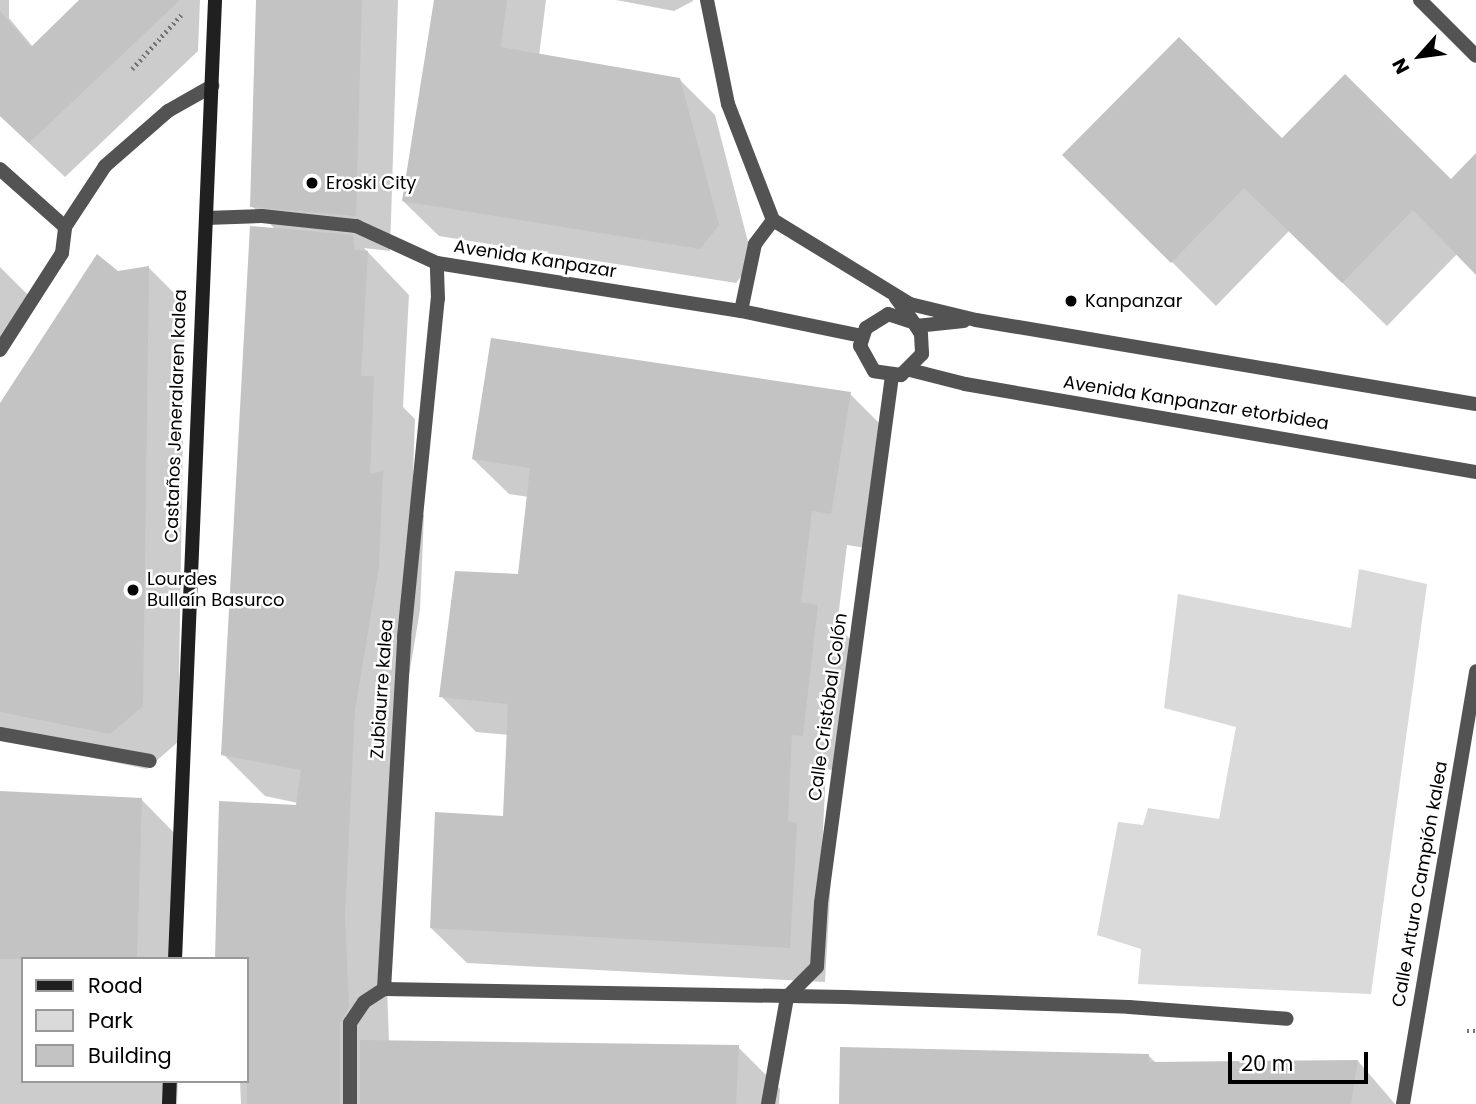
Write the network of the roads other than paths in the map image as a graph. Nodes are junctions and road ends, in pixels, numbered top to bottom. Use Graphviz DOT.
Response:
graph roads {
  1 [pos="215,0"];
  2 [pos="707,0"];
  3 [pos="1420,0"];
  4 [pos="1476,56"];
  5 [pos="212,86"];
  6 [pos="0,169"];
  7 [pos="206,218"];
  8 [pos="773,220"];
  9 [pos="65,227"];
  10 [pos="437,263"];
  11 [pos="893,294"];
  12 [pos="741,311"];
  13 [pos="976,320"];
  14 [pos="914,324"];
  15 [pos="862,336"];
  16 [pos="0,350"];
  17 [pos="910,370"];
  18 [pos="891,376"];
  19 [pos="1476,404"];
  20 [pos="1476,472"];
  21 [pos="1476,671"];
  22 [pos="0,734"];
  23 [pos="150,761"];
  24 [pos="175,957"];
  25 [pos="384,989"];
  26 [pos="787,997"];
  27 [pos="1287,1018"];
  28 [pos="170,1083"];
  29 [pos="169,1104"];
  30 [pos="349,1104"];
  31 [pos="768,1104"];
  32 [pos="1403,1104"];
  1 -- 5 [label="street, Castaños Jeneralaren kalea"];
  2 -- 8 [label="street"];
  3 -- 4 [label="street"];
  5 -- 7 [label="street, Castaños Jeneralaren kalea"];
  5 -- 9 [label="street"];
  6 -- 9 [label="street"];
  7 -- 10 [label="street, Avenida Kanpazar"];
  7 -- 24 [label="street, Castaños Jeneralaren kalea"];
  8 -- 11 [label="street"];
  8 -- 12 [label="street"];
  9 -- 16 [label="street"];
  10 -- 12 [label="street, Avenida Kanpazar"];
  10 -- 25 [label="street, Zubiaurre kalea"];
  11 -- 13 [label="street"];
  11 -- 14 [label="street"];
  12 -- 15 [label="street, Avenida Kanpazar"];
  13 -- 14 [label="street"];
  13 -- 19 [label="street"];
  14 -- 15 [label="street"];
  14 -- 17 [label="street"];
  15 -- 18 [label="street"];
  17 -- 18 [label="street"];
  17 -- 20 [label="street, Avenida Kanpanzar etorbidea"];
  18 -- 26 [label="street, Calle Cristóbal Colón"];
  21 -- 32 [label="street, Calle Arturo Campión kalea"];
  22 -- 23 [label="street"];
  25 -- 26 [label="street"];
  25 -- 30 [label="street"];
  26 -- 27 [label="street"];
  26 -- 31 [label="street"];
  28 -- 29 [label="street"];
}
